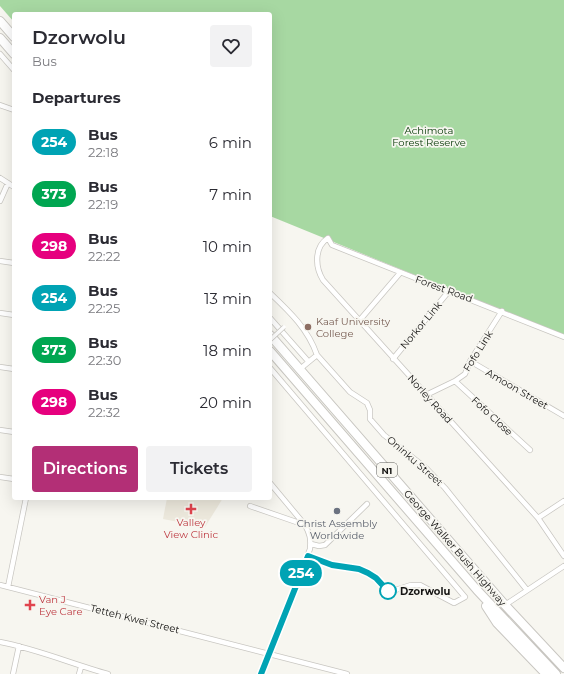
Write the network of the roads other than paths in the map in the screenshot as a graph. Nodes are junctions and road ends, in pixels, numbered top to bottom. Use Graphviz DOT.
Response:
graph roads {
  1 [pos="0,21"];
  2 [pos="12,35"];
  3 [pos="0,38"];
  4 [pos="12,52"];
  5 [pos="0,54"];
  6 [pos="12,68"];
  7 [pos="0,105"];
  8 [pos="12,109"];
  9 [pos="0,178"];
  10 [pos="8,183"];
  11 [pos="12,186"];
  12 [pos="0,201"];
  13 [pos="328,238"];
  14 [pos="0,260"];
  15 [pos="12,263"];
  16 [pos="400,273"];
  17 [pos="450,291"];
  18 [pos="272,295"];
  19 [pos="502,311"];
  20 [pos="0,313"];
  21 [pos="12,315"];
  22 [pos="272,320"];
  23 [pos="359,321"];
  24 [pos="284,327"];
  25 [pos="272,337"];
  26 [pos="564,337"];
  27 [pos="272,338"];
  28 [pos="272,353"];
  29 [pos="317,355"];
  30 [pos="393,359"];
  31 [pos="308,361"];
  32 [pos="470,361"];
  33 [pos="0,367"];
  34 [pos="12,369"];
  35 [pos="300,369"];
  36 [pos="272,370"];
  37 [pos="455,381"];
  38 [pos="426,395"];
  39 [pos="564,416"];
  40 [pos="0,430"];
  41 [pos="12,432"];
  42 [pos="530,450"];
  43 [pos="0,477"];
  44 [pos="12,479"];
  45 [pos="272,485"];
  46 [pos="26,500"];
  47 [pos="564,501"];
  48 [pos="367,504"];
  49 [pos="250,506"];
  50 [pos="538,518"];
  51 [pos="305,525"];
  52 [pos="311,544"];
  53 [pos="308,556"];
  54 [pos="564,556"];
  55 [pos="564,566"];
  56 [pos="0,585"];
  57 [pos="8,586"];
  58 [pos="477,590"];
  59 [pos="527,590"];
  60 [pos="505,605"];
  61 [pos="0,642"];
  62 [pos="19,646"];
  63 [pos="270,653"];
  64 [pos="81,667"];
  65 [pos="564,668"];
  66 [pos="13,674"];
  67 [pos="79,674"];
  68 [pos="108,674"];
  69 [pos="261,674"];
  70 [pos="347,674"];
  71 [pos="546,674"];
  72 [pos="556,674"];
  1 -- 2 [label="highway"];
  3 -- 4 [label="highway"];
  5 -- 6 [label="street"];
  7 -- 8 [label="street"];
  9 -- 10 [label="street"];
  10 -- 11 [label="street"];
  10 -- 12 [label="street"];
  13 -- 16 [label="street, Forest Road"];
  13 -- 23 [label="street, Norley Road"];
  14 -- 15 [label="street"];
  16 -- 17 [label="street, Forest Road"];
  16 -- 23 [label="street"];
  17 -- 19 [label="street, Forest Road"];
  17 -- 30 [label="street, Norkor Link"];
  18 -- 29 [label="street, Oninku Street"];
  19 -- 26 [label="street, Forest Road"];
  19 -- 32 [label="street, Fofo Link"];
  20 -- 21 [label="street"];
  22 -- 31 [label="street"];
  23 -- 30 [label="street, Norley Road"];
  24 -- 27 [label="street, bridge"];
  25 -- 35 [label="highway, George Walker Bush Highway / N1"];
  28 -- 58 [label="highway, George Walker Bush Highway / N1"];
  29 -- 31 [label="street"];
  29 -- 59 [label="street, Oninku Street"];
  30 -- 38 [label="street, Norley Road"];
  31 -- 35 [label="street"];
  32 -- 37 [label="street, Fofo Link"];
  32 -- 39 [label="street, Amoon Street"];
  33 -- 34 [label="street"];
  35 -- 60 [label="highway, George Walker Bush Highway / N1"];
  36 -- 53 [label="street"];
  37 -- 38 [label="street, Fofo Link"];
  37 -- 42 [label="street, Fofo Close"];
  38 -- 50 [label="street, Norley Road"];
  40 -- 41 [label="street"];
  43 -- 44 [label="street"];
  45 -- 51 [label="street"];
  46 -- 57 [label="street"];
  47 -- 50 [label="street"];
  48 -- 52 [label="street"];
  49 -- 51 [label="street"];
  50 -- 54 [label="street, Norley Road"];
  51 -- 52 [label="street"];
  52 -- 53 [label="street"];
  53 -- 63 [label="street"];
  55 -- 59 [label="street"];
  56 -- 57 [label="street, Tetteh Kwei Street"];
  57 -- 63 [label="street, Tetteh Kwei Street"];
  58 -- 71 [label="highway"];
  58 -- 72 [label="highway, George Walker Bush Highway / N1"];
  59 -- 60 [label="street"];
  60 -- 65 [label="highway, George Walker Bush Highway / N1"];
  61 -- 62 [label="street"];
  62 -- 64 [label="street"];
  62 -- 66 [label="street"];
  63 -- 69 [label="street"];
  63 -- 70 [label="street, Tetteh Kwei Street"];
  64 -- 67 [label="street"];
  64 -- 68 [label="street"];
}
